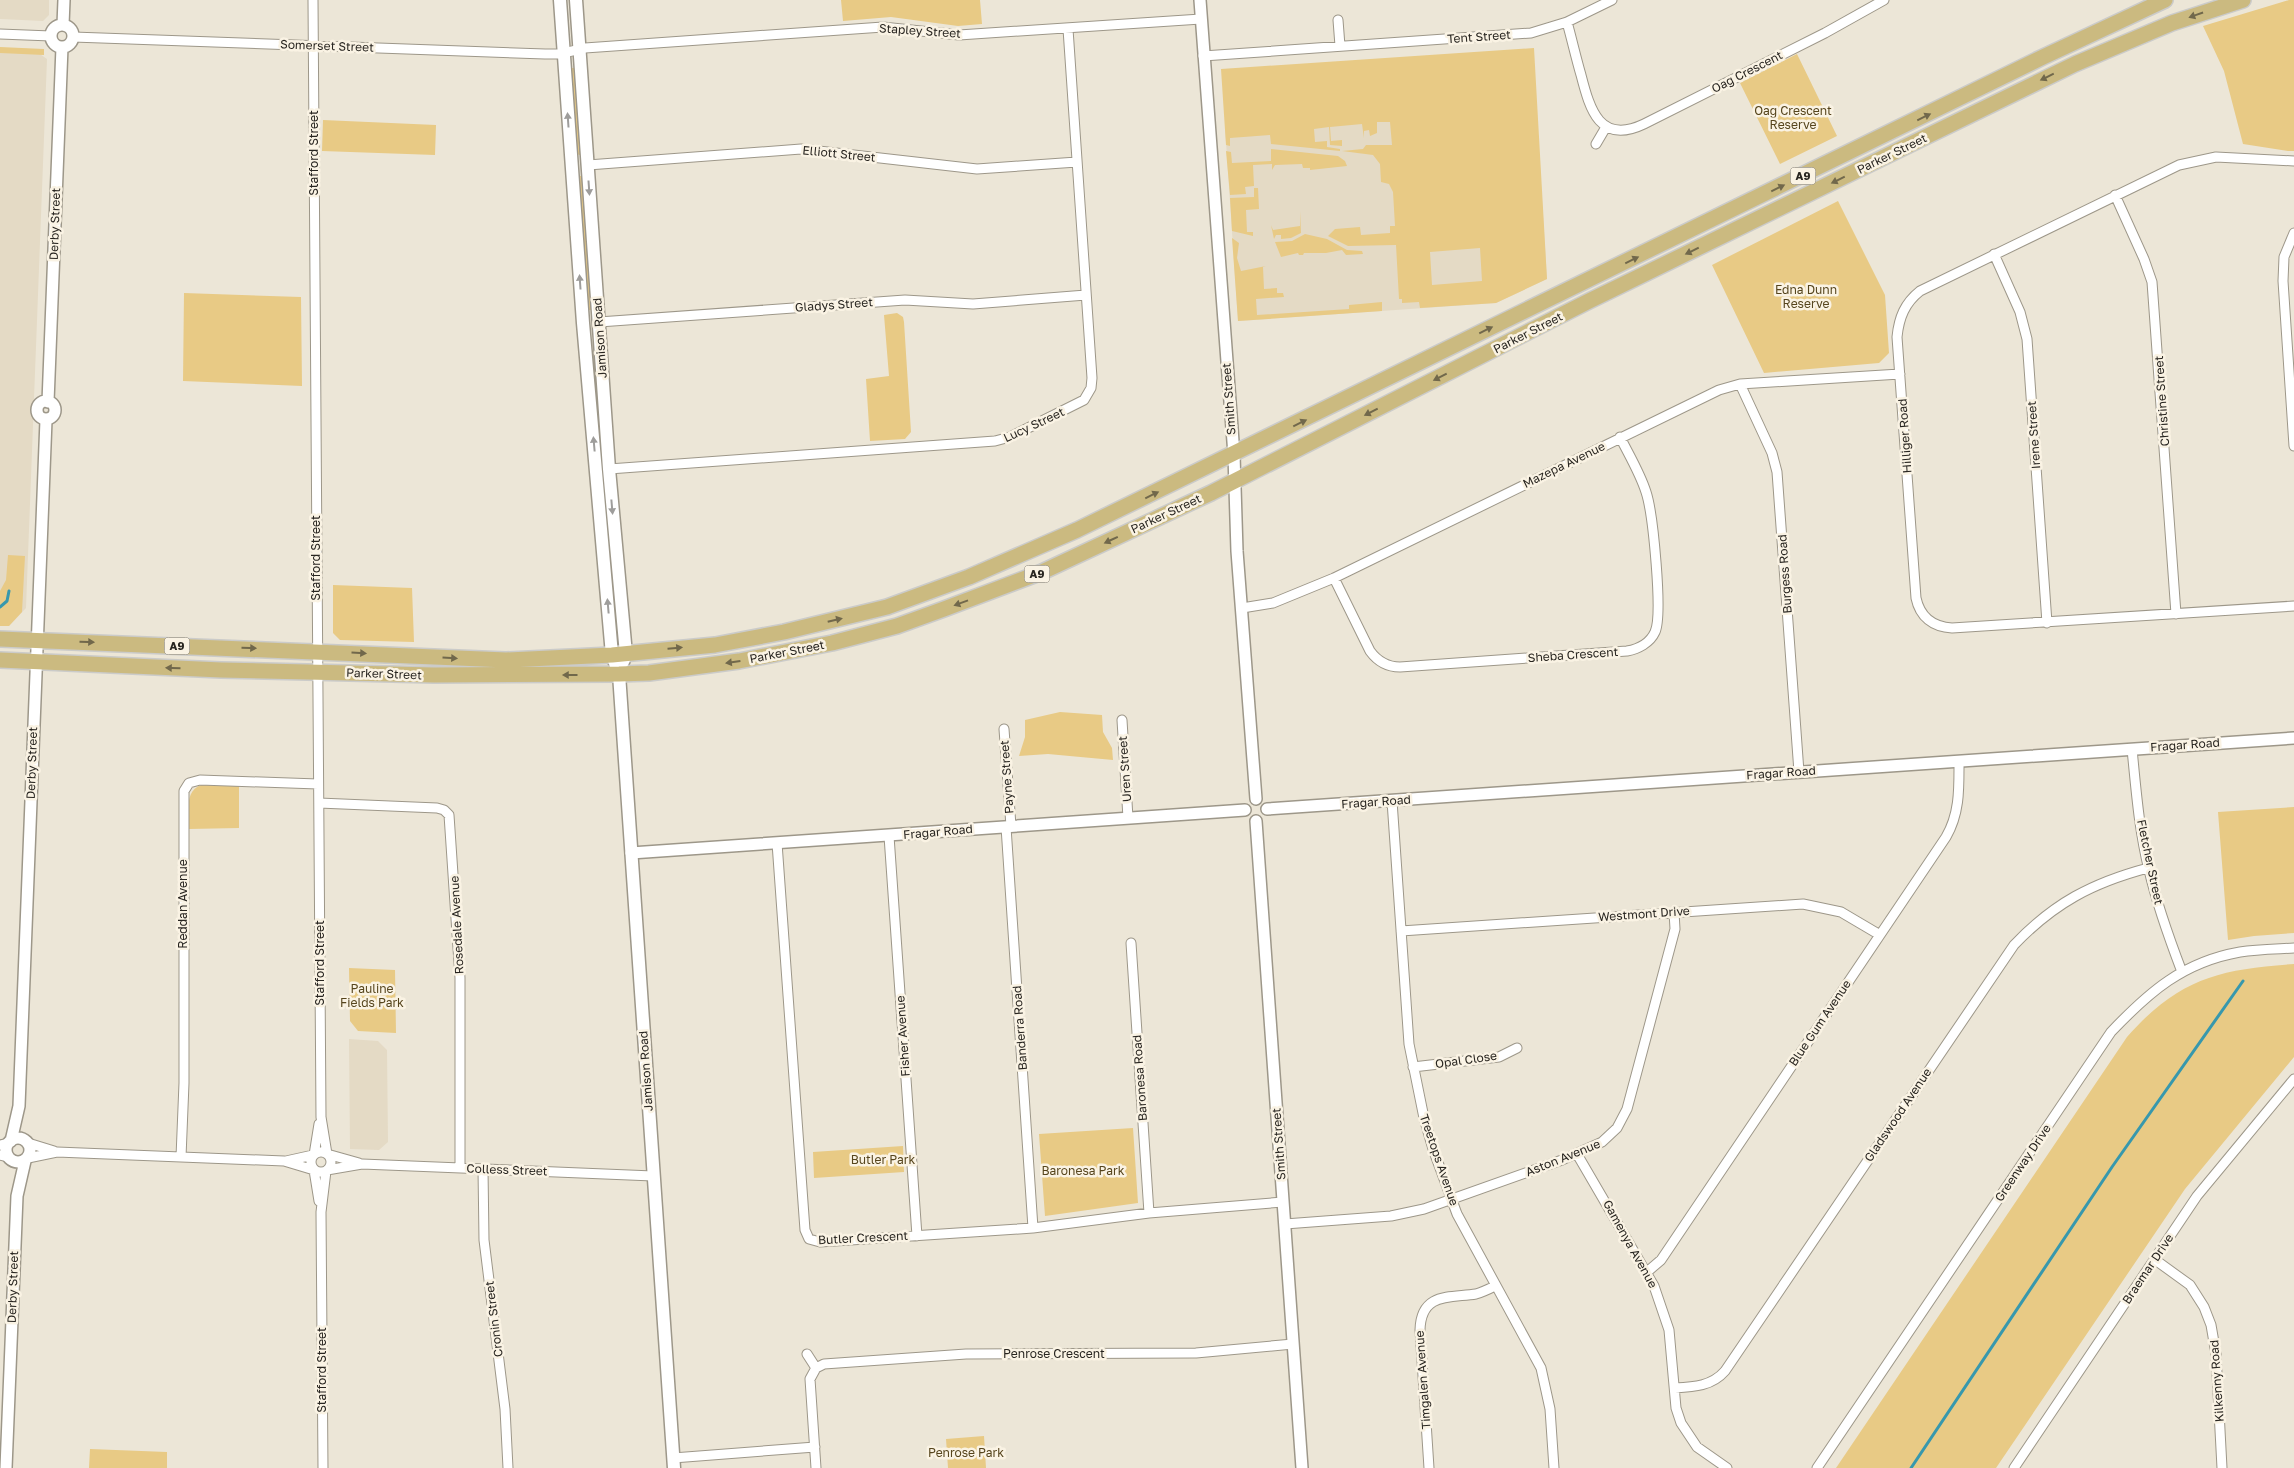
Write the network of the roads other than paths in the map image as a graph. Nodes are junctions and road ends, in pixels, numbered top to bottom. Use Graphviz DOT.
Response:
graph roads {
  1 [pos="64,0"];
  2 [pos="313,0"];
  3 [pos="560,0"];
  4 [pos="576,0"];
  5 [pos="1200,0"];
  6 [pos="1612,0"];
  7 [pos="1884,0"];
  8 [pos="2165,0"];
  9 [pos="2243,0"];
  10 [pos="1201,19"];
  11 [pos="1338,20"];
  12 [pos="1567,22"];
  13 [pos="63,25"];
  14 [pos="1068,29"];
  15 [pos="0,34"];
  16 [pos="51,36"];
  17 [pos="73,37"];
  18 [pos="314,46"];
  19 [pos="1340,46"];
  20 [pos="62,47"];
  21 [pos="579,49"];
  22 [pos="564,53"];
  23 [pos="1203,56"];
  24 [pos="1606,127"];
  25 [pos="1596,144"];
  26 [pos="2294,160"];
  27 [pos="1077,162"];
  28 [pos="588,165"];
  29 [pos="571,166"];
  30 [pos="2116,195"];
  31 [pos="2294,233"];
  32 [pos="1994,254"];
  33 [pos="1086,296"];
  34 [pos="599,322"];
  35 [pos="583,323"];
  36 [pos="1900,374"];
  37 [pos="1740,384"];
  38 [pos="1620,437"];
  39 [pos="2294,446"];
  40 [pos="1234,455"];
  41 [pos="602,470"];
  42 [pos="1234,481"];
  43 [pos="1334,578"];
  44 [pos="2294,606"];
  45 [pos="1242,608"];
  46 [pos="2176,614"];
  47 [pos="2047,623"];
  48 [pos="0,639"];
  49 [pos="38,640"];
  50 [pos="317,651"];
  51 [pos="619,654"];
  52 [pos="0,660"];
  53 [pos="36,662"];
  54 [pos="317,671"];
  55 [pos="619,674"];
  56 [pos="1122,720"];
  57 [pos="1004,729"];
  58 [pos="2294,738"];
  59 [pos="2132,749"];
  60 [pos="1959,761"];
  61 [pos="1799,772"];
  62 [pos="318,784"];
  63 [pos="1256,799"];
  64 [pos="1392,801"];
  65 [pos="318,803"];
  66 [pos="1267,809"];
  67 [pos="1245,810"];
  68 [pos="1128,818"];
  69 [pos="1256,821"];
  70 [pos="1008,826"];
  71 [pos="889,836"];
  72 [pos="777,844"];
  73 [pos="631,853"];
  74 [pos="2148,868"];
  75 [pos="1674,912"];
  76 [pos="1401,931"];
  77 [pos="1880,935"];
  78 [pos="1131,943"];
  79 [pos="2294,948"];
  80 [pos="2182,972"];
  81 [pos="1517,1048"];
  82 [pos="1413,1068"];
  83 [pos="2294,1079"];
  84 [pos="2291,1090"];
  85 [pos="20,1106"];
  86 [pos="321,1117"];
  87 [pos="27,1142"];
  88 [pos="7,1143"];
  89 [pos="57,1152"];
  90 [pos="327,1154"];
  91 [pos="1577,1154"];
  92 [pos="314,1155"];
  93 [pos="6,1157"];
  94 [pos="181,1157"];
  95 [pos="26,1159"];
  96 [pos="284,1161"];
  97 [pos="362,1164"];
  98 [pos="460,1168"];
  99 [pos="483,1169"];
  100 [pos="314,1170"];
  101 [pos="326,1171"];
  102 [pos="653,1176"];
  103 [pos="17,1196"];
  104 [pos="1452,1200"];
  105 [pos="1283,1202"];
  106 [pos="321,1212"];
  107 [pos="1149,1213"];
  108 [pos="1285,1224"];
  109 [pos="1033,1228"];
  110 [pos="917,1236"];
  111 [pos="2154,1258"];
  112 [pos="1647,1272"];
  113 [pos="1495,1286"];
  114 [pos="1293,1344"];
  115 [pos="808,1354"];
  116 [pos="816,1368"];
  117 [pos="1675,1388"];
  118 [pos="815,1447"];
  119 [pos="674,1463"];
  120 [pos="6,1468"];
  121 [pos="323,1468"];
  122 [pos="508,1468"];
  123 [pos="816,1468"];
  124 [pos="1302,1468"];
  125 [pos="1429,1468"];
  126 [pos="1554,1468"];
  127 [pos="1726,1468"];
  128 [pos="1817,1468"];
  129 [pos="2014,1468"];
  130 [pos="2222,1468"];
  1 -- 13 [label="street"];
  2 -- 18 [label="street, Stafford Street"];
  3 -- 22 [label="main road, Jamison Road"];
  4 -- 21 [label="main road, Jamison Road"];
  5 -- 10 [label="street, Smith Street"];
  6 -- 12 [label="street, Tent Street"];
  7 -- 24 [label="street, Oag Crescent"];
  40 -- 8 [label="highway, Parker Street / A9, one-way"];
  9 -- 42 [label="highway, Parker Street / A9, one-way"];
  10 -- 14 [label="street, Stapley Street"];
  10 -- 23 [label="street, Smith Street"];
  11 -- 19 [label="street"];
  12 -- 19 [label="street, Tent Street"];
  12 -- 24 [label="street"];
  13 -- 16 [label="street"];
  13 -- 17 [label="street"];
  14 -- 21 [label="street, Stapley Street"];
  14 -- 27 [label="street, Lucy Street"];
  15 -- 16 [label="street"];
  16 -- 20 [label="street"];
  17 -- 18 [label="street, Somerset Street"];
  17 -- 20 [label="street"];
  18 -- 22 [label="street, Somerset Street"];
  18 -- 50 [label="street, Stafford Street"];
  19 -- 23 [label="street, Tent Street"];
  20 -- 49 [label="street, Derby Street"];
  21 -- 22 [label="street, Somerset Street"];
  21 -- 28 [label="main road, Jamison Road"];
  29 -- 22 [label="main road, Jamison Road, one-way"];
  23 -- 40 [label="street, Smith Street"];
  24 -- 25 [label="street"];
  26 -- 30 [label="street, Hilliger Road"];
  27 -- 28 [label="street, Elliott Street"];
  27 -- 33 [label="street, Lucy Street"];
  28 -- 29 [label="street, Elliott Street"];
  28 -- 34 [label="main road, Jamison Road, one-way"];
  35 -- 29 [label="main road, Jamison Road, one-way"];
  30 -- 32 [label="street, Hilliger Road"];
  30 -- 46 [label="street, Christine Street"];
  31 -- 39 [label="street"];
  32 -- 36 [label="street, Hilliger Road"];
  32 -- 47 [label="street, Irene Street"];
  33 -- 34 [label="street, Gladys Street"];
  33 -- 41 [label="street, Lucy Street"];
  34 -- 35 [label="street, Gladys Street"];
  34 -- 41 [label="main road, Jamison Road"];
  41 -- 35 [label="main road, Jamison Road, one-way"];
  36 -- 37 [label="street, Mazepa Avenue"];
  36 -- 47 [label="street, Hilliger Road"];
  37 -- 38 [label="street, Mazepa Avenue"];
  37 -- 61 [label="street, Burgess Road"];
  38 -- 43 [label="street, Mazepa Avenue"];
  38 -- 43 [label="street, Sheba Crescent"];
  40 -- 42 [label="street, Smith Street"];
  51 -- 40 [label="highway, Parker Street / A9, one-way"];
  41 -- 51 [label="main road, Jamison Road"];
  42 -- 45 [label="street, Smith Street"];
  42 -- 55 [label="highway, Parker Street / A9, one-way"];
  43 -- 45 [label="street, Mazepa Avenue"];
  44 -- 46 [label="street, Hilliger Road"];
  45 -- 63 [label="street, Smith Street"];
  46 -- 47 [label="street, Hilliger Road"];
  48 -- 49 [label="highway, Parker Street / A9"];
  49 -- 50 [label="highway, Parker Street / A9, one-way"];
  49 -- 53 [label="street, Derby Street"];
  50 -- 51 [label="highway, Parker Street / A9, one-way"];
  50 -- 54 [label="street, Stafford Street"];
  51 -- 55 [label="main road, Jamison Road"];
  52 -- 53 [label="highway, Parker Street / A9"];
  54 -- 53 [label="highway, Parker Street / A9, one-way"];
  53 -- 85 [label="street, Derby Street"];
  55 -- 54 [label="highway, Parker Street / A9, one-way"];
  54 -- 62 [label="street, Stafford Street"];
  55 -- 73 [label="main road, Jamison Road"];
  56 -- 68 [label="street, Uren Street"];
  57 -- 70 [label="street, Payne Street"];
  58 -- 59 [label="street, Fragar Road"];
  59 -- 60 [label="street, Fragar Road"];
  59 -- 74 [label="street, Fletcher Street"];
  60 -- 61 [label="street, Fragar Road"];
  60 -- 77 [label="street, Blue Gum Avenue"];
  61 -- 64 [label="street, Fragar Road"];
  62 -- 65 [label="street, Stafford Street"];
  62 -- 94 [label="street, Reddan Avenue"];
  63 -- 66 [label="street"];
  63 -- 67 [label="street"];
  64 -- 66 [label="street, Fragar Road"];
  64 -- 76 [label="street, Treetops Avenue"];
  65 -- 86 [label="street, Stafford Street"];
  65 -- 98 [label="street, Rosedale Avenue"];
  66 -- 69 [label="street"];
  67 -- 68 [label="street, Fragar Road"];
  67 -- 69 [label="street"];
  68 -- 70 [label="street, Fragar Road"];
  69 -- 105 [label="street, Smith Street"];
  70 -- 71 [label="street, Fragar Road"];
  70 -- 109 [label="street, Banderra Road"];
  71 -- 72 [label="street, Fragar Road"];
  71 -- 110 [label="street, Fisher Avenue"];
  72 -- 73 [label="street, Fragar Road"];
  72 -- 110 [label="street, Butler Crescent"];
  73 -- 102 [label="main road, Jamison Road"];
  74 -- 80 [label="street, Fletcher Street"];
  74 -- 117 [label="street, Gladswood Avenue"];
  75 -- 76 [label="street, Westmont Drive"];
  75 -- 77 [label="street, Westmont Drive"];
  75 -- 91 [label="street, Aston Avenue"];
  76 -- 82 [label="street, Treetops Avenue"];
  77 -- 112 [label="street, Blue Gum Avenue"];
  78 -- 107 [label="street, Baronesa Road"];
  79 -- 80 [label="street, Greenway Drive"];
  80 -- 128 [label="street, Greenway Drive"];
  81 -- 82 [label="street, Opal Close"];
  82 -- 104 [label="street, Treetops Avenue"];
  83 -- 84 [label="street, Braemar Drive"];
  84 -- 111 [label="street, Braemar Drive"];
  85 -- 87 [label="street, Derby Street"];
  85 -- 88 [label="street, Derby Street"];
  86 -- 90 [label="street, Stafford Street"];
  86 -- 92 [label="street, Stafford Street"];
  87 -- 88 [label="street"];
  87 -- 89 [label="street"];
  87 -- 95 [label="street"];
  88 -- 93 [label="street"];
  89 -- 94 [label="street"];
  89 -- 95 [label="street"];
  90 -- 92 [label="street"];
  90 -- 97 [label="street, Colless Street"];
  90 -- 101 [label="street"];
  91 -- 104 [label="street, Aston Avenue"];
  91 -- 112 [label="street, Gamenya Avenue"];
  92 -- 96 [label="street"];
  92 -- 100 [label="street"];
  93 -- 95 [label="street"];
  93 -- 103 [label="street, Derby Street"];
  94 -- 96 [label="street"];
  95 -- 103 [label="street, Derby Street"];
  96 -- 100 [label="street"];
  97 -- 98 [label="street, Colless Street"];
  97 -- 101 [label="street, Colless Street"];
  98 -- 99 [label="street, Colless Street"];
  99 -- 102 [label="street, Colless Street"];
  99 -- 122 [label="street, Cronin Street"];
  100 -- 101 [label="street"];
  100 -- 106 [label="street, Stafford Street"];
  101 -- 106 [label="street, Stafford Street"];
  102 -- 119 [label="main road, Jamison Road"];
  103 -- 120 [label="street, Derby Street"];
  104 -- 108 [label="street, Aston Avenue"];
  104 -- 113 [label="street, Treetops Avenue"];
  105 -- 107 [label="street, Butler Crescent"];
  105 -- 108 [label="street, Smith Street"];
  106 -- 121 [label="street, Stafford Street"];
  107 -- 109 [label="street, Butler Crescent"];
  108 -- 114 [label="street, Smith Street"];
  109 -- 110 [label="street, Butler Crescent"];
  111 -- 129 [label="street, Braemar Drive"];
  111 -- 130 [label="street, Kilkenny Road"];
  112 -- 117 [label="street, Gamenya Avenue"];
  113 -- 125 [label="street, Timgalen Avenue"];
  113 -- 126 [label="street, Treetops Avenue"];
  114 -- 116 [label="street, Penrose Crescent"];
  114 -- 124 [label="street, Smith Street"];
  115 -- 116 [label="street"];
  116 -- 118 [label="street"];
  117 -- 127 [label="street, Gamenya Avenue"];
  118 -- 119 [label="street"];
  118 -- 123 [label="street"];
}
